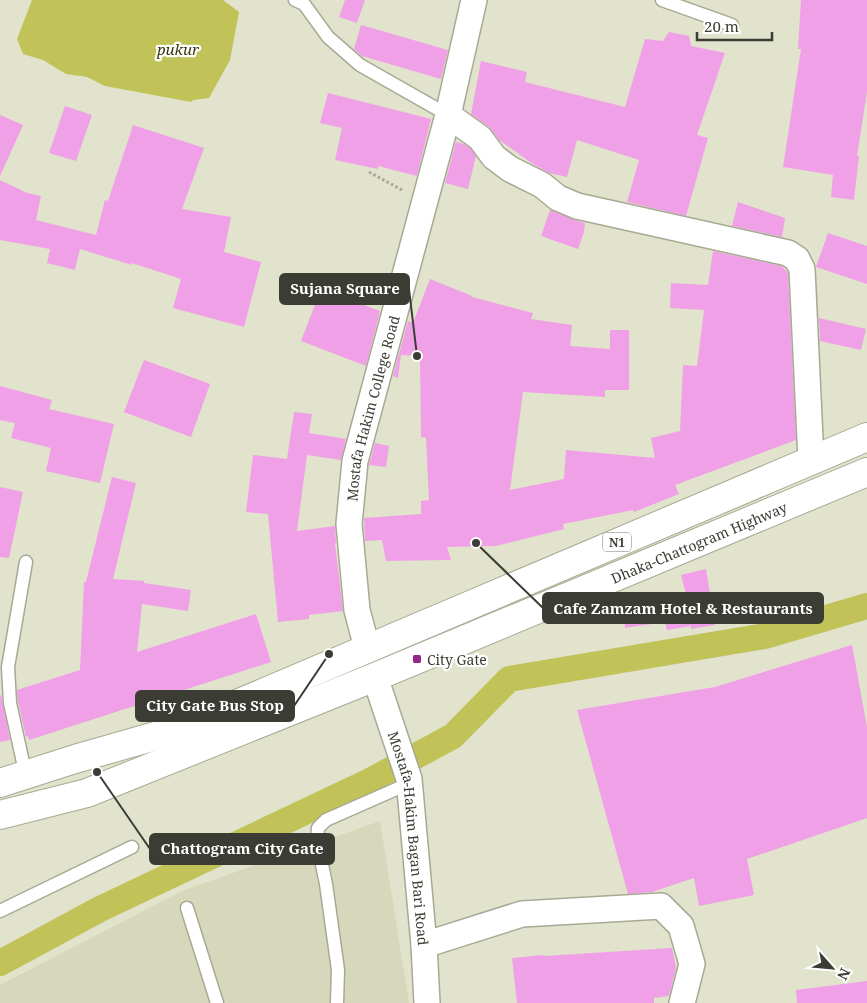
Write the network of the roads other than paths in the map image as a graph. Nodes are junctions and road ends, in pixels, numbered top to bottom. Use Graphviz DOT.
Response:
graph roads {
  1 [pos="295,0"];
  2 [pos="474,0"];
  3 [pos="662,0"];
  4 [pos="732,25"];
  5 [pos="448,115"];
  6 [pos="867,437"];
  7 [pos="811,460"];
  8 [pos="867,472"];
  9 [pos="26,562"];
  10 [pos="367,648"];
  11 [pos="375,677"];
  12 [pos="26,776"];
  13 [pos="410,781"];
  14 [pos="0,783"];
  15 [pos="0,815"];
  16 [pos="132,848"];
  17 [pos="187,908"];
  18 [pos="0,911"];
  19 [pos="424,945"];
  20 [pos="217,1003"];
  21 [pos="337,1003"];
  22 [pos="426,1003"];
  23 [pos="682,1003"];
  1 -- 5 [label="lane"];
  2 -- 5 [label="street, Mostafa Hakim College Road"];
  3 -- 4 [label="lane"];
  5 -- 7 [label="street"];
  5 -- 10 [label="street, Mostafa Hakim College Road"];
  6 -- 7 [label="highway, N1"];
  7 -- 10 [label="highway, N1"];
  8 -- 11 [label="highway, Dhaka-Chattogram Highway / N1"];
  9 -- 12 [label="lane"];
  10 -- 12 [label="highway, N1"];
  11 -- 13 [label="street, Mostafa-Hakim Bagan Bari Road"];
  11 -- 15 [label="highway, Dhaka-Chattogram Highway / N1"];
  12 -- 14 [label="highway, N1"];
  13 -- 19 [label="street, Mostafa-Hakim Bagan Bari Road"];
  13 -- 21 [label="lane"];
  16 -- 18 [label="lane"];
  17 -- 20 [label="lane"];
  19 -- 22 [label="street, Mostafa-Hakim Bagan Bari Road"];
  19 -- 23 [label="street"];
}
